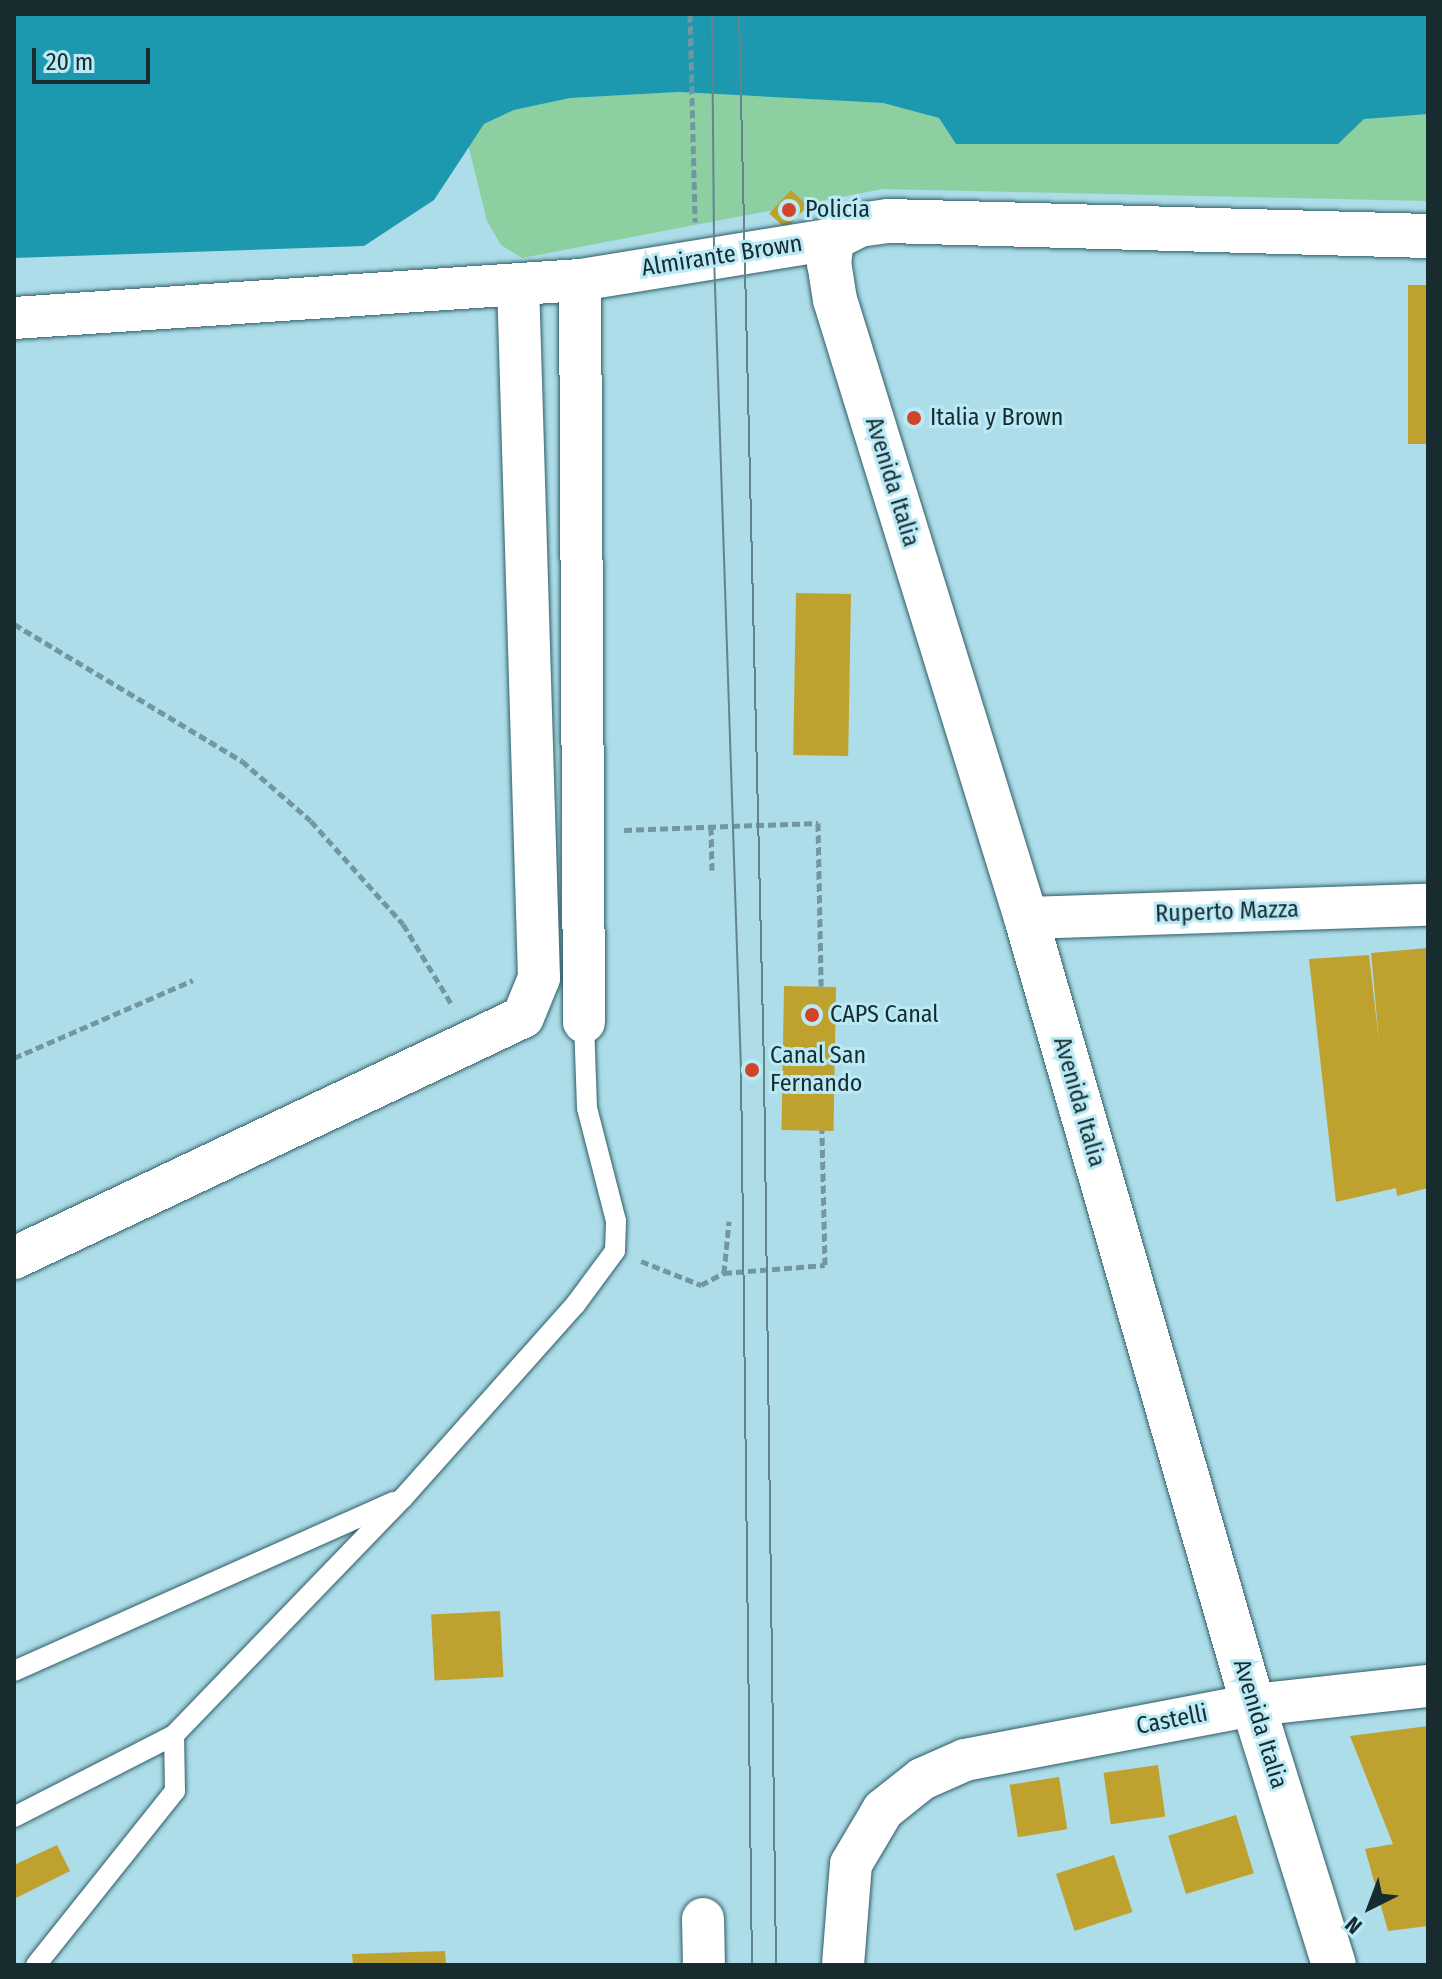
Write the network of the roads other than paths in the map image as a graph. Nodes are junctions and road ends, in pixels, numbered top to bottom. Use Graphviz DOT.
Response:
graph roads {
  1 [pos="1428,236"];
  2 [pos="832,239"];
  3 [pos="580,280"];
  4 [pos="518,284"];
  5 [pos="14,318"];
  6 [pos="1428,905"];
  7 [pos="1026,918"];
  8 [pos="584,1022"];
  9 [pos="14,1258"];
  10 [pos="403,1498"];
  11 [pos="14,1671"];
  12 [pos="1428,1686"];
  13 [pos="1253,1705"];
  14 [pos="174,1735"];
  15 [pos="14,1817"];
  16 [pos="703,1919"];
  17 [pos="36,1965"];
  18 [pos="704,1965"];
  19 [pos="843,1965"];
  20 [pos="1334,1965"];
  1 -- 2 [label="street, Almirante Brown"];
  2 -- 3 [label="street, Almirante Brown"];
  2 -- 7 [label="street, Avenida Italia"];
  3 -- 4 [label="street, Almirante Brown"];
  3 -- 8 [label="street"];
  4 -- 5 [label="street, Almirante Brown"];
  4 -- 9 [label="street"];
  6 -- 7 [label="street, Ruperto Mazza"];
  7 -- 13 [label="street, Avenida Italia"];
  8 -- 10 [label="lane"];
  10 -- 11 [label="lane"];
  10 -- 14 [label="lane"];
  12 -- 13 [label="street, Castelli"];
  13 -- 19 [label="street, Castelli"];
  13 -- 20 [label="street, Avenida Italia"];
  14 -- 15 [label="lane"];
  14 -- 17 [label="lane"];
  16 -- 18 [label="street"];
}
